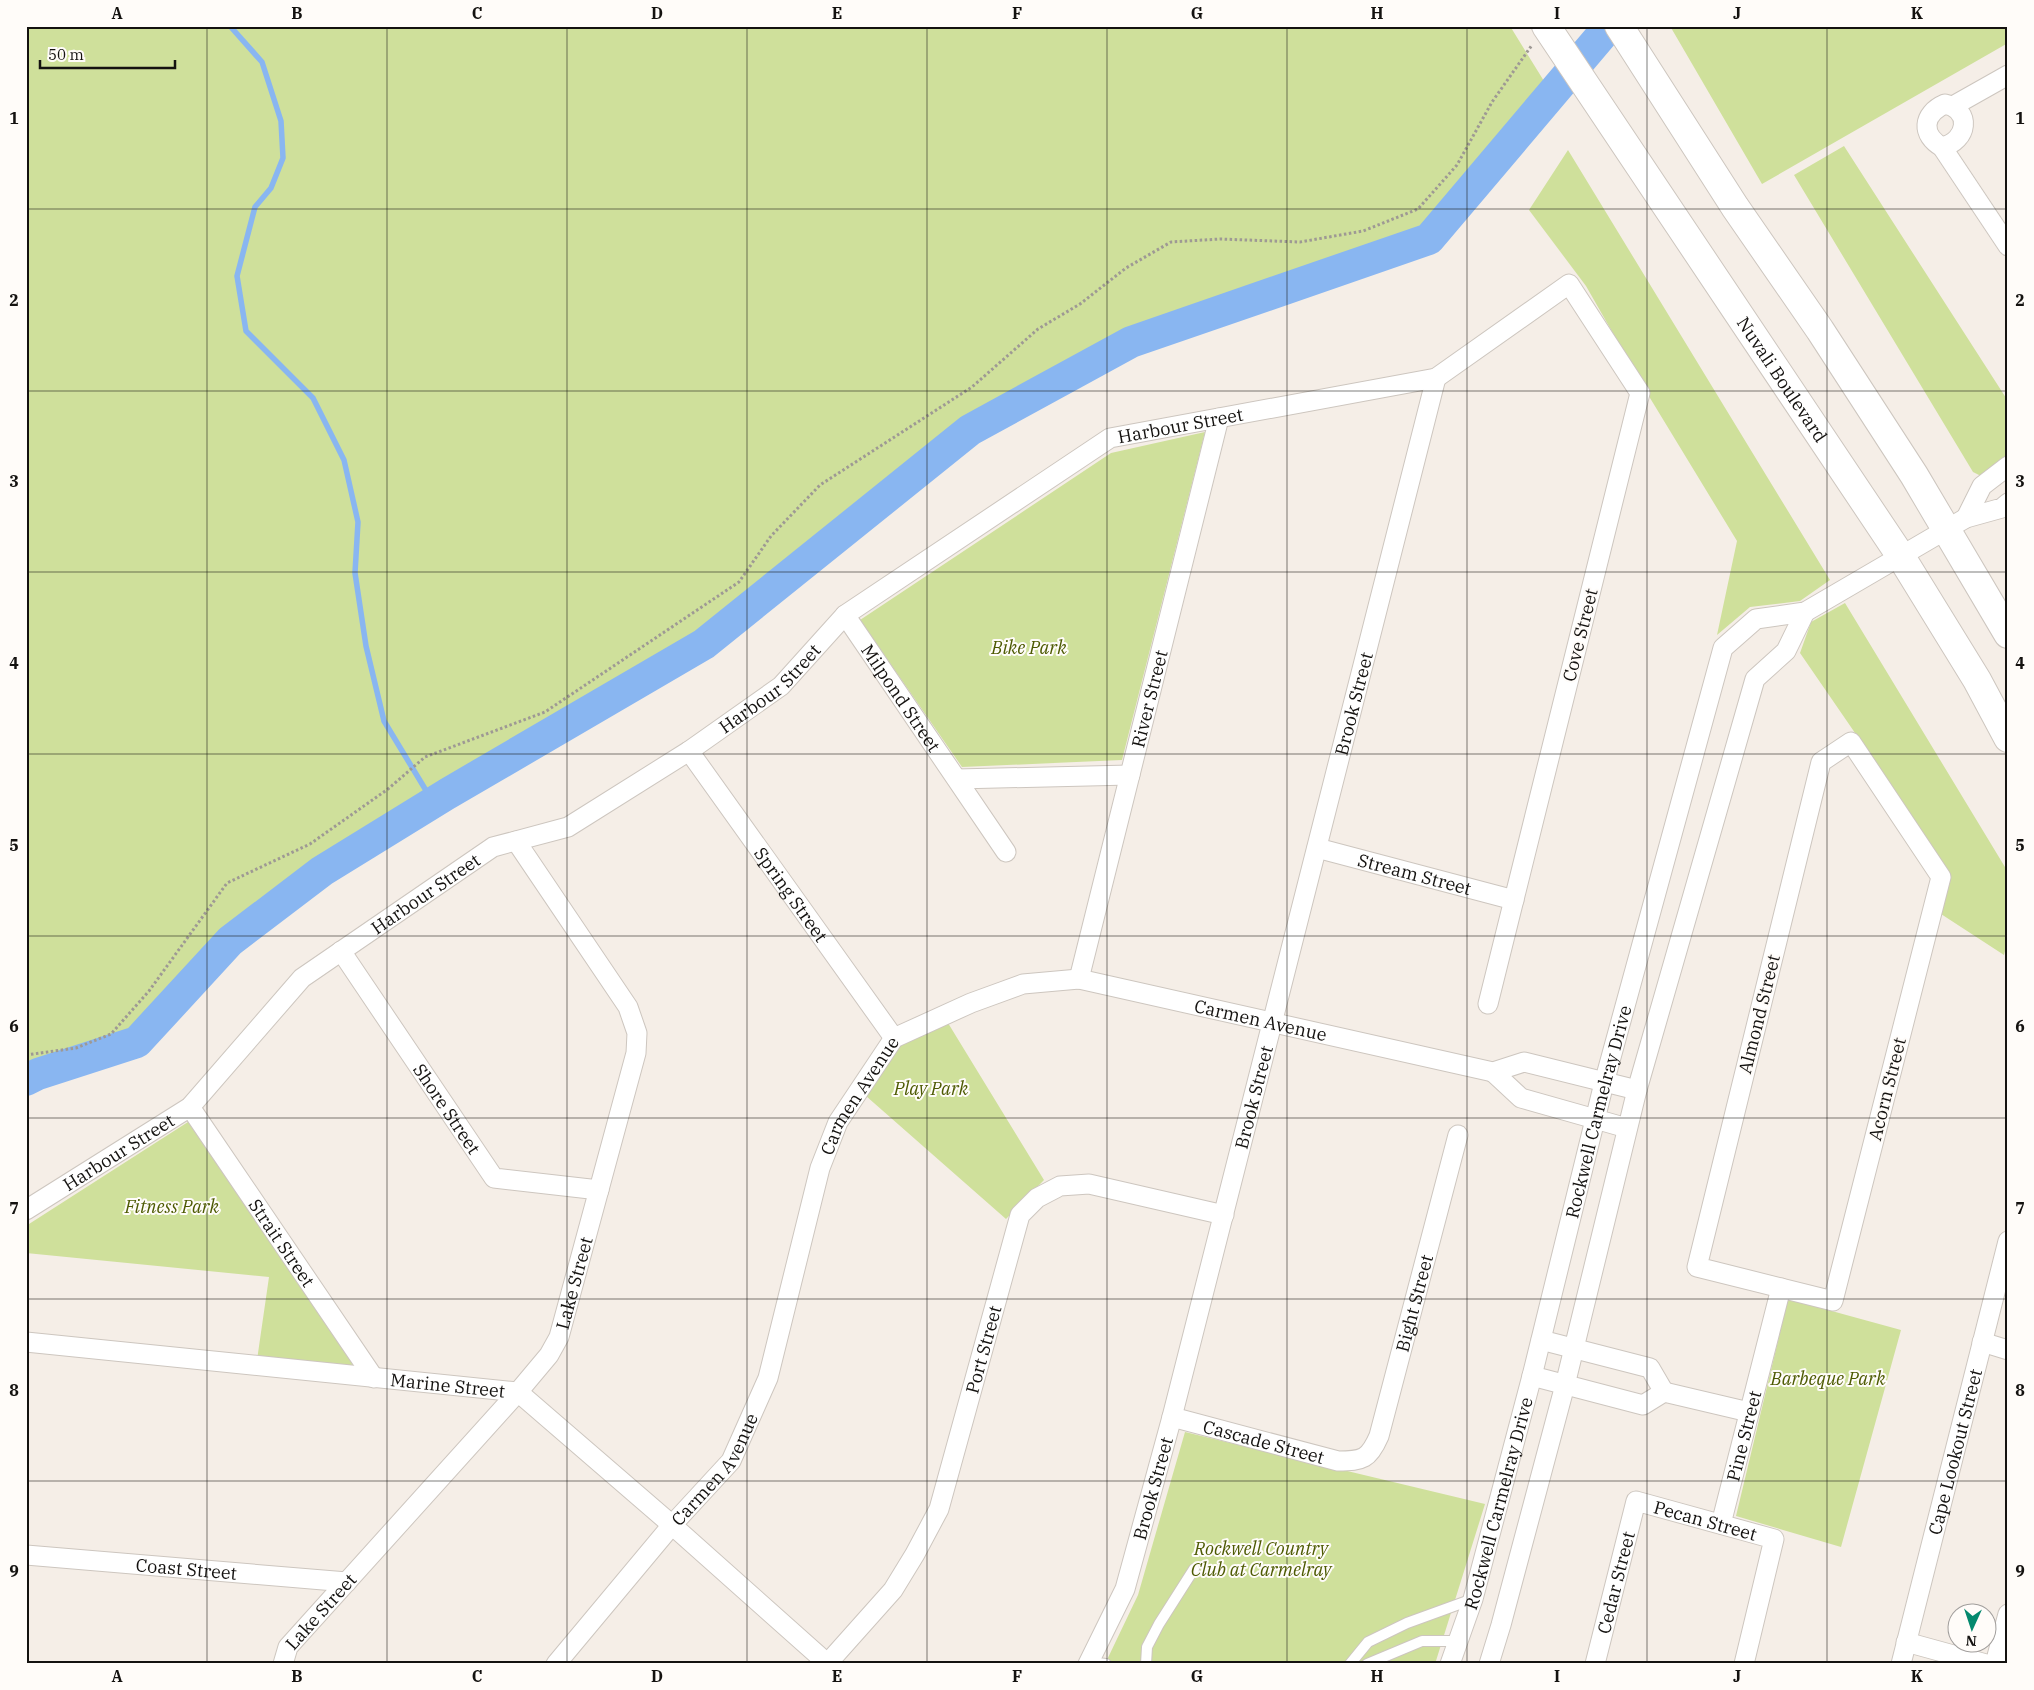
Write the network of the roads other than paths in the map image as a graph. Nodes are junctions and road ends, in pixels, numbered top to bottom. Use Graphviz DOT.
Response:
graph roads {
  1 [pos="1619,26"];
  2 [pos="1546,35"];
  3 [pos="2008,75"];
  4 [pos="1953,106"];
  5 [pos="1942,147"];
  6 [pos="2008,246"];
  7 [pos="1569,284"];
  8 [pos="1436,378"];
  9 [pos="1219,418"];
  10 [pos="2008,466"];
  11 [pos="2008,504"];
  12 [pos="1956,524"];
  13 [pos="1900,555"];
  14 [pos="1805,612"];
  15 [pos="845,616"];
  16 [pos="2008,634"];
  17 [pos="2008,738"];
  18 [pos="689,751"];
  19 [pos="1130,775"];
  20 [pos="957,779"];
  21 [pos="516,841"];
  22 [pos="1317,848"];
  23 [pos="1006,852"];
  24 [pos="1941,877"];
  25 [pos="1514,900"];
  26 [pos="341,951"];
  27 [pos="1079,979"];
  28 [pos="1488,1004"];
  29 [pos="1273,1021"];
  30 [pos="894,1038"];
  31 [pos="1493,1072"];
  32 [pos="1604,1083"];
  33 [pos="1637,1090"];
  34 [pos="190,1107"];
  35 [pos="1595,1119"];
  36 [pos="1627,1128"];
  37 [pos="1458,1135"];
  38 [pos="599,1190"];
  39 [pos="26,1210"];
  40 [pos="1224,1216"];
  41 [pos="2008,1241"];
  42 [pos="1780,1288"];
  43 [pos="1541,1340"];
  44 [pos="26,1342"];
  45 [pos="1982,1342"];
  46 [pos="1574,1349"];
  47 [pos="2008,1350"];
  48 [pos="1532,1376"];
  49 [pos="374,1378"];
  50 [pos="1565,1385"];
  51 [pos="518,1392"];
  52 [pos="1664,1392"];
  53 [pos="1749,1412"];
  54 [pos="1172,1417"];
  55 [pos="1357,1461"];
  56 [pos="1636,1501"];
  57 [pos="1721,1524"];
  58 [pos="672,1525"];
  59 [pos="26,1555"];
  60 [pos="1194,1569"];
  61 [pos="347,1582"];
  62 [pos="1472,1599"];
  63 [pos="2008,1614"];
  64 [pos="1459,1641"];
  65 [pos="1906,1642"];
  66 [pos="827,1663"];
  67 [pos="1094,1663"];
  68 [pos="282,1664"];
  69 [pos="556,1664"];
  70 [pos="1146,1664"];
  71 [pos="1350,1664"];
  72 [pos="1367,1664"];
  73 [pos="1450,1664"];
  74 [pos="1489,1664"];
  75 [pos="1595,1664"];
  76 [pos="1744,1664"];
  77 [pos="1901,1664"];
  78 [pos="1986,1664"];
  79 [pos="1995,1664"];
  1 -- 12 [label="street"];
  2 -- 13 [label="street, Nuvali Boulevard"];
  3 -- 4 [label="street"];
  4 -- 5 [label="street"];
  4 -- 5 [label="street"];
  5 -- 6 [label="street"];
  7 -- 8 [label="street, Harbour Street"];
  7 -- 25 [label="street, Cove Street"];
  8 -- 9 [label="street, Harbour Street"];
  8 -- 22 [label="street, Brook Street"];
  9 -- 15 [label="street, Harbour Street"];
  9 -- 19 [label="street, River Street"];
  10 -- 12 [label="street"];
  11 -- 12 [label="street, Rockwell Carmelray Drive"];
  12 -- 13 [label="street, Rockwell Carmelray Drive"];
  12 -- 16 [label="street"];
  13 -- 14 [label="street, Rockwell Carmelray Drive"];
  13 -- 17 [label="street, Nuvali Boulevard"];
  14 -- 32 [label="street, Rockwell Carmelray Drive"];
  14 -- 33 [label="street, Rockwell Carmelray Drive"];
  15 -- 18 [label="street, Harbour Street"];
  15 -- 20 [label="street, Milpond Street"];
  18 -- 21 [label="street, Harbour Street"];
  18 -- 30 [label="street, Spring Street"];
  19 -- 20 [label="street"];
  19 -- 27 [label="street, River Street"];
  20 -- 23 [label="street, Milpond Street"];
  21 -- 26 [label="street, Harbour Street"];
  21 -- 38 [label="street, Lake Street"];
  22 -- 25 [label="street, Stream Street"];
  22 -- 29 [label="street, Brook Street"];
  24 -- 42 [label="street, Acorn Street"];
  24 -- 42 [label="street, Almond Street"];
  25 -- 28 [label="street, Cove Street"];
  26 -- 34 [label="street, Harbour Street"];
  26 -- 38 [label="street, Shore Street"];
  27 -- 29 [label="street, Carmen Avenue"];
  27 -- 30 [label="street, Carmen Avenue"];
  29 -- 31 [label="street, Carmen Avenue"];
  29 -- 40 [label="street, Brook Street"];
  30 -- 58 [label="street, Carmen Avenue"];
  31 -- 32 [label="street"];
  31 -- 35 [label="street, Carmen Avenue"];
  32 -- 33 [label="street"];
  32 -- 35 [label="street, Rockwell Carmelray Drive"];
  33 -- 36 [label="street, Rockwell Carmelray Drive"];
  34 -- 39 [label="street, Harbour Street"];
  34 -- 49 [label="street, Strait Street"];
  35 -- 36 [label="street, Carmen Avenue"];
  35 -- 43 [label="street, Rockwell Carmelray Drive"];
  36 -- 46 [label="street, Rockwell Carmelray Drive"];
  37 -- 55 [label="street, Bight Street"];
  38 -- 51 [label="street, Lake Street"];
  40 -- 54 [label="street, Brook Street"];
  40 -- 66 [label="street, Port Street"];
  41 -- 45 [label="street, Cape Lookout Street"];
  42 -- 53 [label="street, Pine Street"];
  43 -- 46 [label="street"];
  43 -- 48 [label="street, Rockwell Carmelray Drive"];
  44 -- 49 [label="street, Marine Street"];
  45 -- 47 [label="street"];
  45 -- 65 [label="street, Cape Lookout Street"];
  46 -- 50 [label="street, Rockwell Carmelray Drive"];
  46 -- 52 [label="street"];
  48 -- 50 [label="street"];
  48 -- 62 [label="street, Rockwell Carmelray Drive"];
  49 -- 51 [label="street, Marine Street"];
  50 -- 52 [label="street"];
  50 -- 74 [label="street, Rockwell Carmelray Drive"];
  51 -- 58 [label="street, Marine Street"];
  51 -- 61 [label="street, Lake Street"];
  52 -- 53 [label="street"];
  53 -- 57 [label="street, Pine Street"];
  54 -- 55 [label="street, Cascade Street"];
  54 -- 67 [label="street, Brook Street"];
  56 -- 57 [label="street, Pecan Street"];
  56 -- 75 [label="street, Cedar Street"];
  57 -- 76 [label="street, Pecan Street"];
  58 -- 66 [label="street, Marine Street"];
  58 -- 69 [label="street, Carmen Avenue"];
  59 -- 61 [label="street, Coast Street"];
  60 -- 70 [label="lane"];
  61 -- 68 [label="street, Lake Street"];
  62 -- 64 [label="street, Rockwell Carmelray Drive"];
  62 -- 71 [label="lane"];
  63 -- 79 [label="street"];
  64 -- 72 [label="lane"];
  64 -- 73 [label="street, Rockwell Carmelray Drive"];
  65 -- 77 [label="street, Cape Lookout Street"];
  65 -- 78 [label="street"];
}
